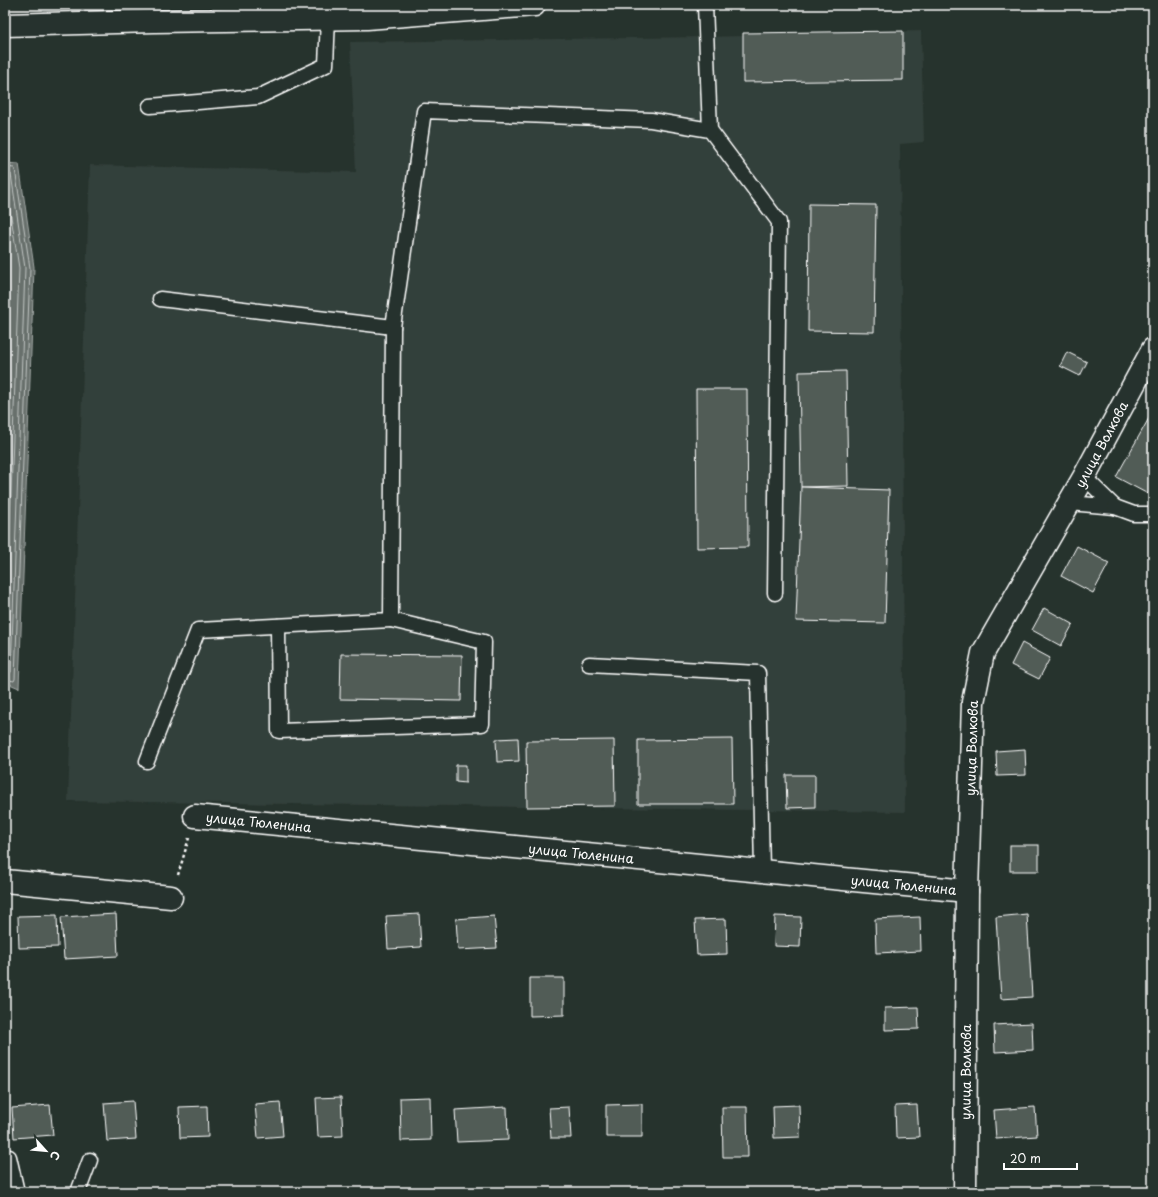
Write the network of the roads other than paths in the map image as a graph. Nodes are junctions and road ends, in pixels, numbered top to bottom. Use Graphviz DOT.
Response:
graph roads {
  1 [pos="534,5"];
  2 [pos="705,5"];
  3 [pos="328,18"];
  4 [pos="5,25"];
  5 [pos="150,106"];
  6 [pos="710,130"];
  7 [pos="160,299"];
  8 [pos="394,327"];
  9 [pos="1153,349"];
  10 [pos="1084,478"];
  11 [pos="1070,503"];
  12 [pos="1115,507"];
  13 [pos="1153,513"];
  14 [pos="776,593"];
  15 [pos="391,620"];
  16 [pos="278,626"];
  17 [pos="589,664"];
  18 [pos="146,761"];
  19 [pos="195,816"];
  20 [pos="762,871"];
  21 [pos="5,881"];
  22 [pos="967,891"];
  23 [pos="172,897"];
  24 [pos="9,1157"];
  25 [pos="90,1160"];
  26 [pos="18,1192"];
  27 [pos="78,1192"];
  28 [pos="965,1192"];
  1 -- 3 [label="street"];
  2 -- 6 [label="lane"];
  3 -- 4 [label="street"];
  3 -- 5 [label="lane"];
  6 -- 8 [label="lane"];
  6 -- 14 [label="lane"];
  7 -- 8 [label="lane"];
  8 -- 15 [label="lane"];
  9 -- 10 [label="street, улица Волкова"];
  10 -- 11 [label="street, улица Волкова"];
  10 -- 12 [label="lane"];
  11 -- 12 [label="lane"];
  11 -- 22 [label="street, улица Волкова"];
  12 -- 13 [label="lane"];
  15 -- 16 [label="lane"];
  15 -- 16 [label="lane"];
  16 -- 18 [label="lane"];
  17 -- 20 [label="lane"];
  19 -- 20 [label="street, улица Тюленина"];
  20 -- 22 [label="street, улица Тюленина"];
  21 -- 23 [label="street"];
  22 -- 28 [label="street, улица Волкова"];
  24 -- 26 [label="lane"];
  25 -- 27 [label="lane"];
}
